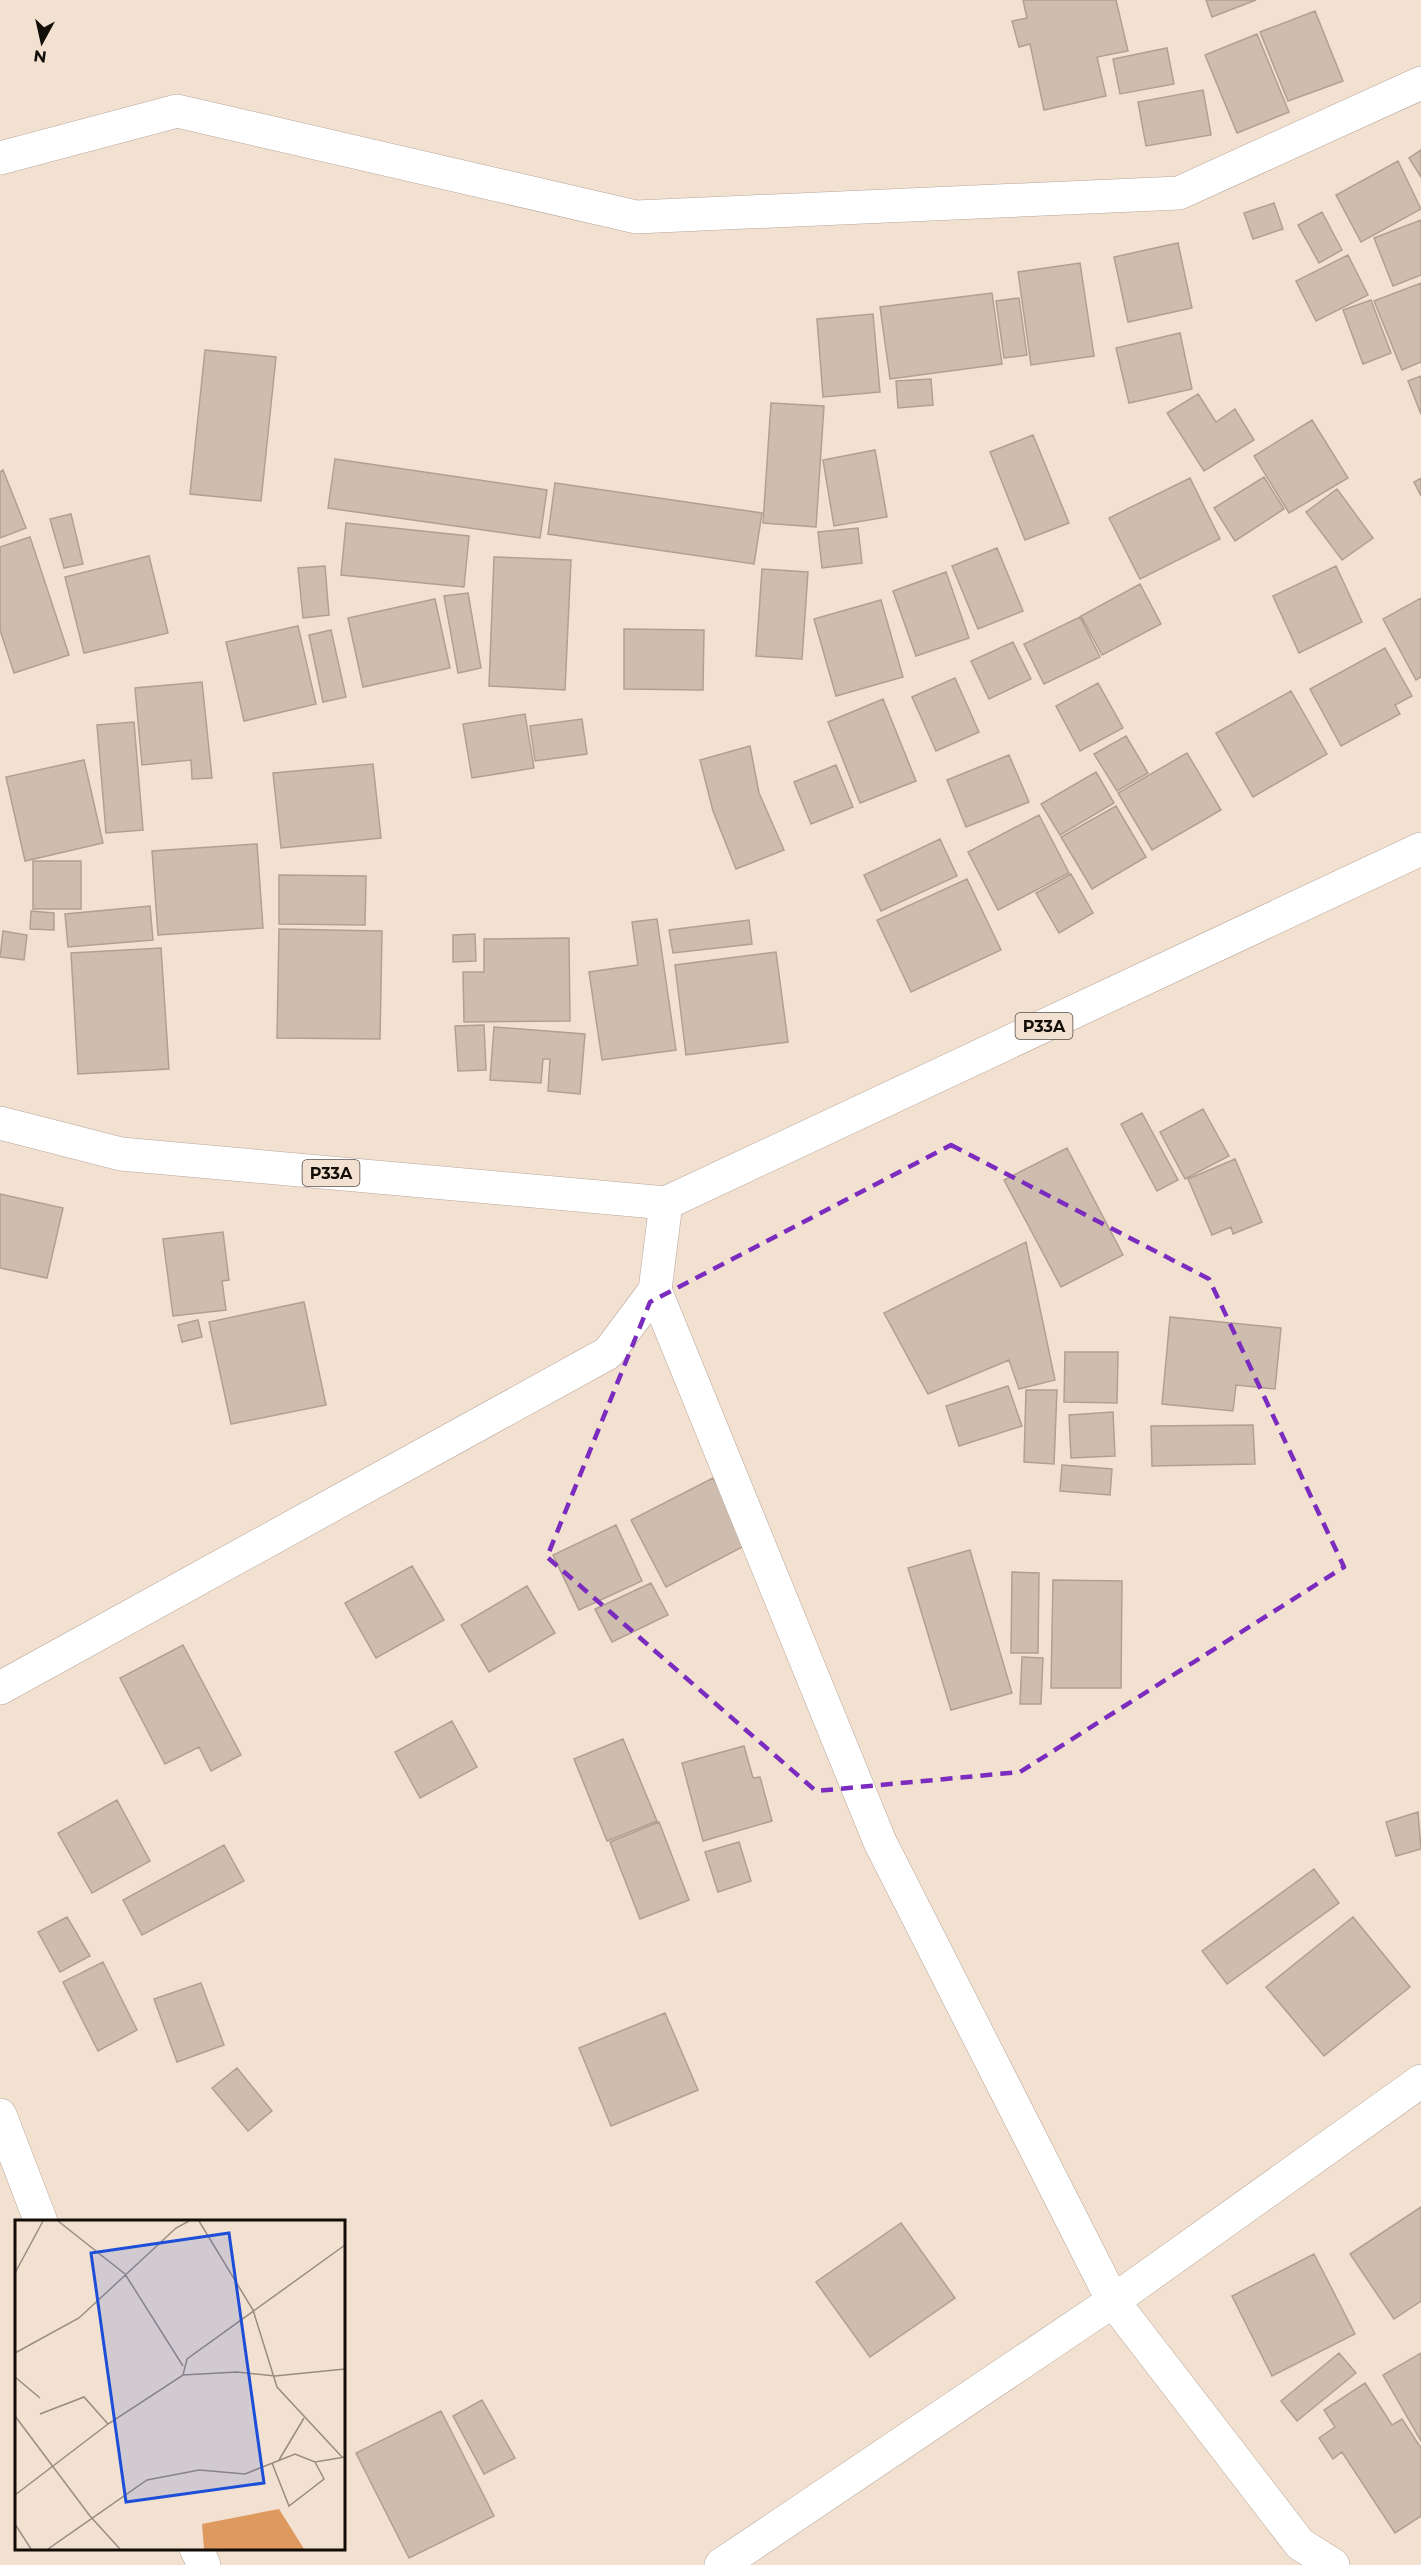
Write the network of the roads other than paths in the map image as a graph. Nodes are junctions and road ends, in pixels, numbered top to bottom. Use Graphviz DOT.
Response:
graph roads {
  1 [pos="1421,83"];
  2 [pos="0,158"];
  3 [pos="1421,849"];
  4 [pos="0,1123"];
  5 [pos="666,1203"];
  6 [pos="655,1290"];
  7 [pos="0,1688"];
  8 [pos="1421,2081"];
  9 [pos="0,2115"];
  10 [pos="39,2220"];
  11 [pos="1113,2301"];
  12 [pos="197,2550"];
  13 [pos="204,2565"];
  14 [pos="721,2565"];
  15 [pos="1333,2565"];
  1 -- 2 [label="street"];
  3 -- 5 [label="street, P33A"];
  4 -- 5 [label="street, P33A"];
  5 -- 6 [label="street"];
  6 -- 7 [label="street"];
  6 -- 11 [label="street"];
  8 -- 11 [label="street"];
  9 -- 10 [label="street"];
  11 -- 14 [label="street"];
  11 -- 15 [label="street"];
  12 -- 13 [label="street"];
}
